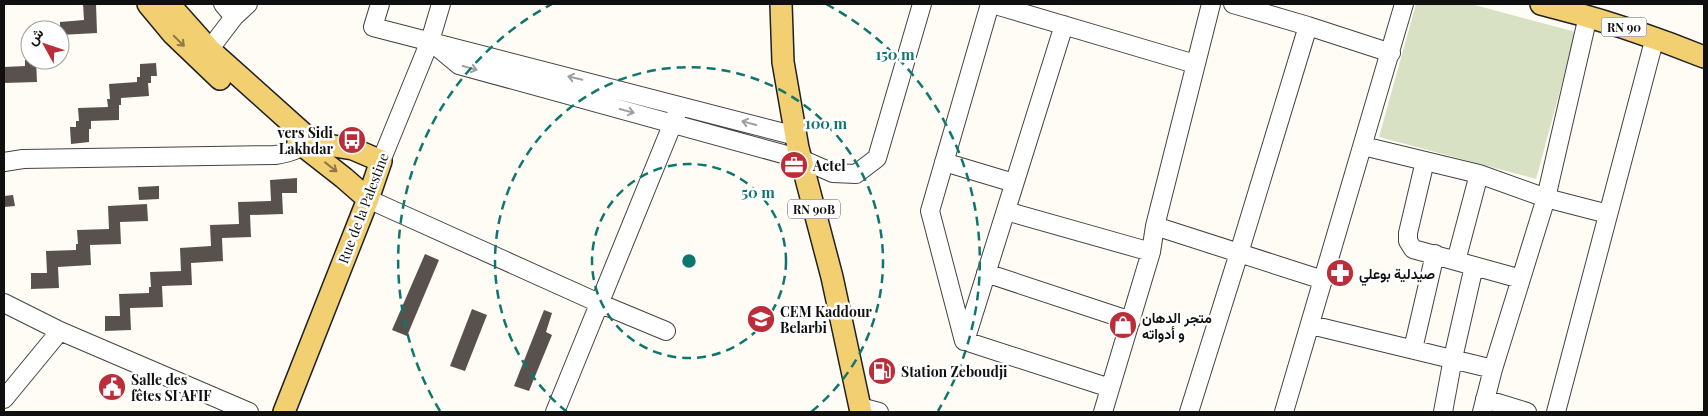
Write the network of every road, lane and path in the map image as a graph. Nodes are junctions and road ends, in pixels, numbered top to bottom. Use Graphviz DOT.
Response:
graph roads {
  1 [pos="148,4"];
  2 [pos="169,4"];
  3 [pos="223,4"];
  4 [pos="248,4"];
  5 [pos="380,4"];
  6 [pos="441,4"];
  7 [pos="781,4"];
  8 [pos="922,4"];
  9 [pos="991,4"];
  10 [pos="1211,4"];
  11 [pos="1233,4"];
  12 [pos="1404,4"];
  13 [pos="1541,4"];
  14 [pos="1588,16"];
  15 [pos="234,17"];
  16 [pos="1064,25"];
  17 [pos="1308,26"];
  18 [pos="1655,37"];
  19 [pos="430,42"];
  20 [pos="1391,53"];
  21 [pos="205,56"];
  22 [pos="1704,57"];
  23 [pos="1195,64"];
  24 [pos="680,105"];
  25 [pos="673,124"];
  26 [pos="796,136"];
  27 [pos="307,143"];
  28 [pos="1363,146"];
  29 [pos="802,159"];
  30 [pos="381,161"];
  31 [pos="1425,161"];
  32 [pos="4,162"];
  33 [pos="944,162"];
  34 [pos="1479,174"];
  35 [pos="1014,183"];
  36 [pos="1546,198"];
  37 [pos="368,199"];
  38 [pos="1006,211"];
  39 [pos="1608,214"];
  40 [pos="1155,226"];
  41 [pos="1152,252"];
  42 [pos="1239,253"];
  43 [pos="1435,254"];
  44 [pos="1456,260"];
  45 [pos="1474,266"];
  46 [pos="986,273"];
  47 [pos="1521,279"];
  48 [pos="1323,280"];
  49 [pos="4,303"];
  50 [pos="600,304"];
  51 [pos="1131,320"];
  52 [pos="1311,325"];
  53 [pos="60,331"];
  54 [pos="666,331"];
  55 [pos="964,342"];
  56 [pos="1413,349"];
  57 [pos="1453,358"];
  58 [pos="1493,369"];
  59 [pos="1110,388"];
  60 [pos="5,396"];
  61 [pos="1484,406"];
  62 [pos="866,411"];
  63 [pos="249,412"];
  64 [pos="284,412"];
  65 [pos="555,412"];
  66 [pos="1103,412"];
  67 [pos="1188,412"];
  68 [pos="1284,412"];
  69 [pos="1442,412"];
  70 [pos="1528,412"];
  71 [pos="1556,412"];
  1 -- 21 [label="main road, one-way"];
  2 -- 21 [label="main road"];
  3 -- 15 [label="street"];
  4 -- 15 [label="street"];
  5 -- 19 [label="street"];
  6 -- 19 [label="street, Rue de la Palestine"];
  7 -- 26 [label="main road, RN 90B"];
  8 -- 29 [label="street"];
  9 -- 16 [label="street"];
  9 -- 33 [label="street"];
  10 -- 23 [label="street"];
  11 -- 17 [label="street"];
  12 -- 20 [label="street"];
  13 -- 14 [label="main road, RN 90"];
  14 -- 18 [label="main road, RN 90"];
  14 -- 36 [label="street"];
  15 -- 21 [label="street"];
  16 -- 23 [label="street"];
  16 -- 35 [label="street"];
  17 -- 20 [label="street"];
  17 -- 42 [label="street"];
  18 -- 22 [label="main road, RN 90"];
  18 -- 39 [label="street"];
  24 -- 19 [label="street, one-way"];
  19 -- 25 [label="street, one-way"];
  19 -- 30 [label="street, Rue de la Palestine"];
  20 -- 28 [label="street"];
  21 -- 27 [label="main road"];
  23 -- 40 [label="street"];
  24 -- 25 [label="street"];
  26 -- 24 [label="street, one-way"];
  25 -- 29 [label="street"];
  25 -- 50 [label="street"];
  26 -- 29 [label="main road, RN 90B"];
  27 -- 30 [label="main road"];
  27 -- 32 [label="street"];
  27 -- 37 [label="main road, one-way"];
  28 -- 31 [label="street"];
  28 -- 48 [label="street"];
  29 -- 62 [label="main road, RN 90B"];
  30 -- 37 [label="main road, Rue de la Palestine"];
  31 -- 34 [label="street"];
  31 -- 43 [label="street"];
  33 -- 35 [label="street"];
  33 -- 55 [label="street"];
  34 -- 36 [label="street"];
  34 -- 44 [label="street"];
  35 -- 38 [label="street"];
  36 -- 39 [label="street"];
  36 -- 47 [label="street"];
  37 -- 50 [label="street"];
  37 -- 64 [label="main road, Rue de la Palestine"];
  38 -- 41 [label="street"];
  38 -- 46 [label="street"];
  39 -- 71 [label="street"];
  40 -- 41 [label="street"];
  40 -- 42 [label="street"];
  41 -- 51 [label="street"];
  42 -- 48 [label="street"];
  42 -- 67 [label="street"];
  43 -- 44 [label="street"];
  43 -- 56 [label="street"];
  44 -- 45 [label="street"];
  45 -- 47 [label="street"];
  45 -- 57 [label="street"];
  46 -- 51 [label="street"];
  46 -- 55 [label="street"];
  47 -- 58 [label="street"];
  48 -- 52 [label="street"];
  49 -- 53 [label="street"];
  50 -- 54 [label="street"];
  50 -- 65 [label="street"];
  51 -- 59 [label="street"];
  52 -- 56 [label="street"];
  52 -- 68 [label="street"];
  53 -- 60 [label="street"];
  53 -- 63 [label="street"];
  55 -- 59 [label="street"];
  56 -- 57 [label="street"];
  57 -- 58 [label="street"];
  57 -- 69 [label="street"];
  58 -- 61 [label="street"];
  59 -- 66 [label="street"];
  61 -- 70 [label="street"];
}
